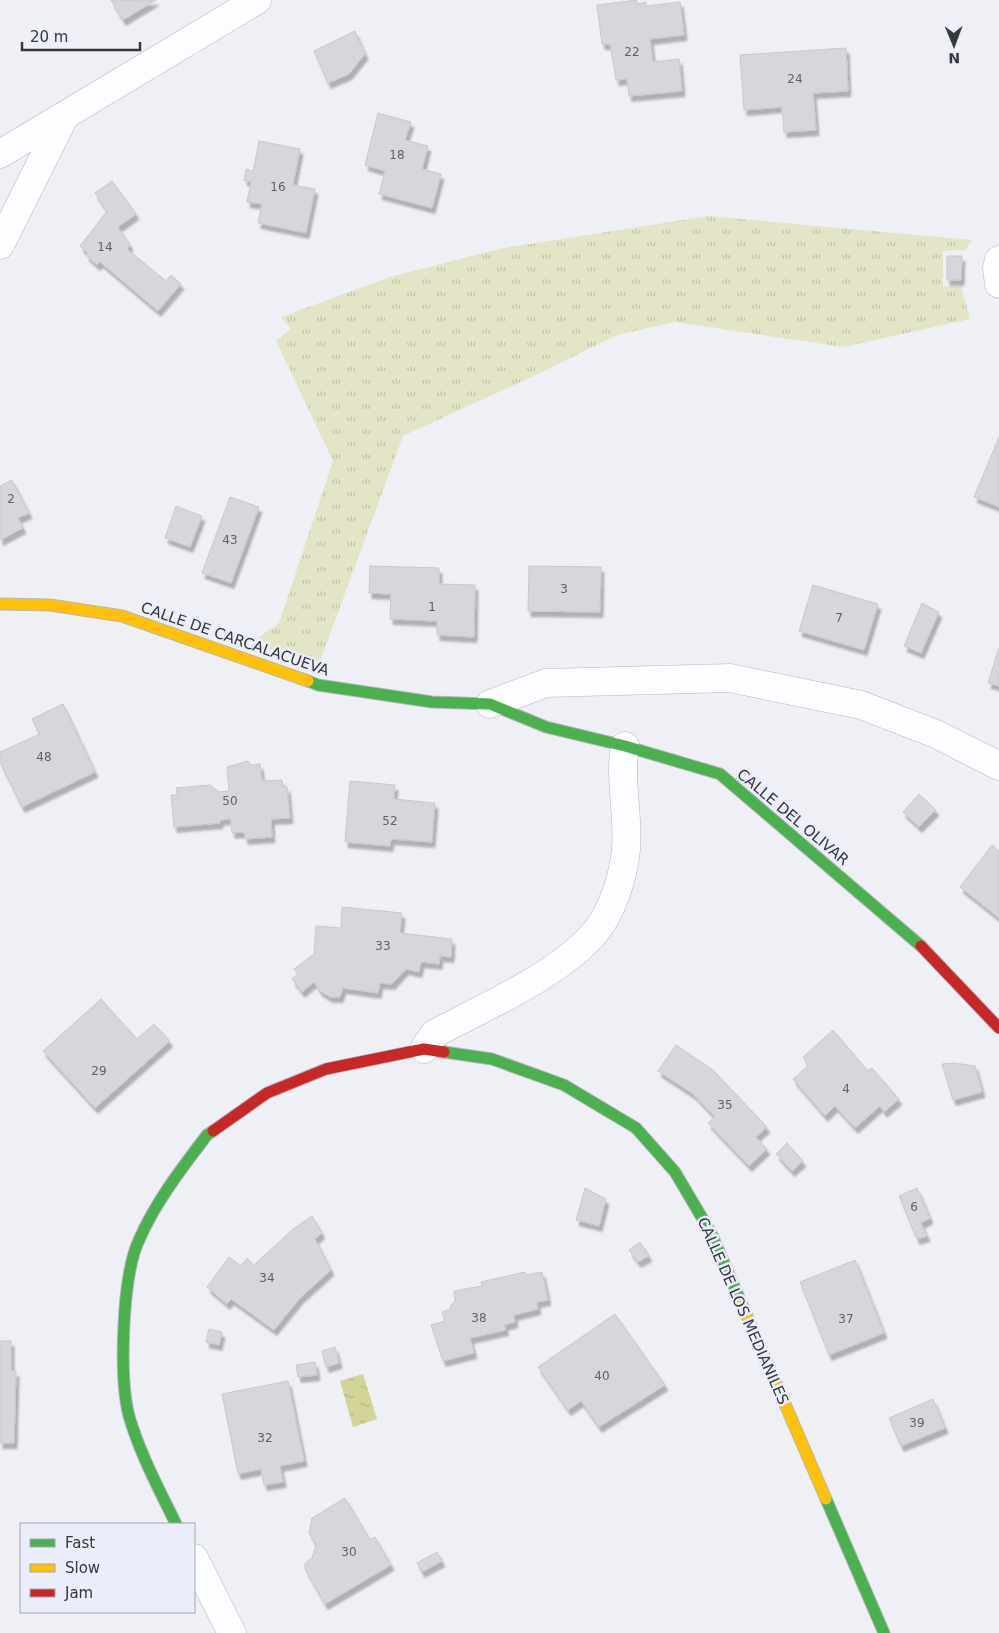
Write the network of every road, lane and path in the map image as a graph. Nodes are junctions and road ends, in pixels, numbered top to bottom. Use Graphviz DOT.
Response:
graph roads {
  1 [pos="257,0"];
  2 [pos="64,117"];
  3 [pos="0,154"];
  4 [pos="0,245"];
  5 [pos="999,260"];
  6 [pos="999,284"];
  7 [pos="0,604"];
  8 [pos="490,704"];
  9 [pos="625,746"];
  10 [pos="999,766"];
  11 [pos="999,1028"];
  12 [pos="424,1049"];
  13 [pos="176,1523"];
  14 [pos="195,1560"];
  15 [pos="232,1633"];
  16 [pos="884,1633"];
  1 -- 2 [label="street"];
  2 -- 3 [label="street"];
  2 -- 4 [label="street"];
  5 -- 6 [label="street"];
  7 -- 8 [label="street, CALLE DE CARCALACUEVA"];
  8 -- 9 [label="street, CALLE DEL OLIVAR"];
  8 -- 10 [label="street"];
  9 -- 11 [label="street, CALLE DEL OLIVAR"];
  9 -- 12 [label="street"];
  12 -- 13 [label="street, CALLE DE LOS MEDIANILES"];
  12 -- 16 [label="street, CALLE DE LOS MEDIANILES"];
  14 -- 15 [label="street"];
}
